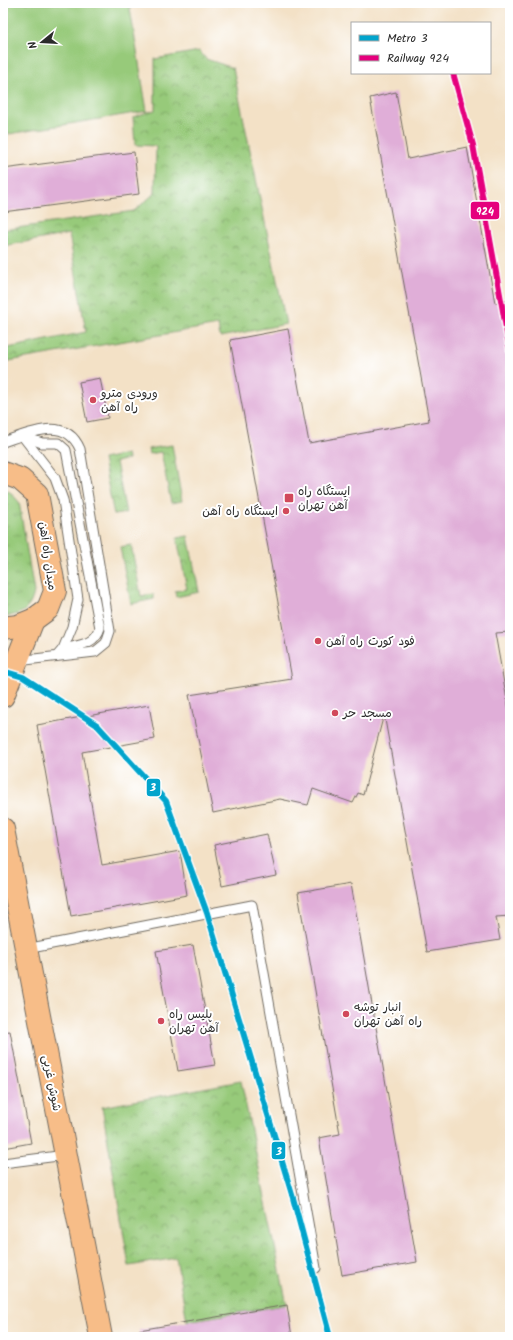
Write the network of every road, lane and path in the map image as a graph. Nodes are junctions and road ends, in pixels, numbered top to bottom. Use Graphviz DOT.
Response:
graph roads {
  1 [pos="22,436"];
  2 [pos="3,442"];
  3 [pos="3,473"];
  4 [pos="33,620"];
  5 [pos="3,628"];
  6 [pos="60,653"];
  7 [pos="15,662"];
  8 [pos="3,696"];
  9 [pos="3,832"];
  10 [pos="26,949"];
  11 [pos="66,1154"];
  12 [pos="3,1163"];
  13 [pos="316,1268"];
  14 [pos="101,1337"];
  1 -- 2 [label="lane"];
  1 -- 6 [label="lane"];
  1 -- 6 [label="lane"];
  1 -- 6 [label="lane"];
  3 -- 4 [label="main road, میدان راه آهن"];
  4 -- 5 [label="main road, میدان راه آهن"];
  4 -- 7 [label="main road"];
  6 -- 7 [label="lane"];
  7 -- 8 [label="main road"];
  9 -- 10 [label="main road, شوش غربی"];
  10 -- 11 [label="main road, شوش غربی"];
  10 -- 13 [label="lane"];
  11 -- 12 [label="lane"];
  11 -- 14 [label="main road, شوش غربی"];
}
